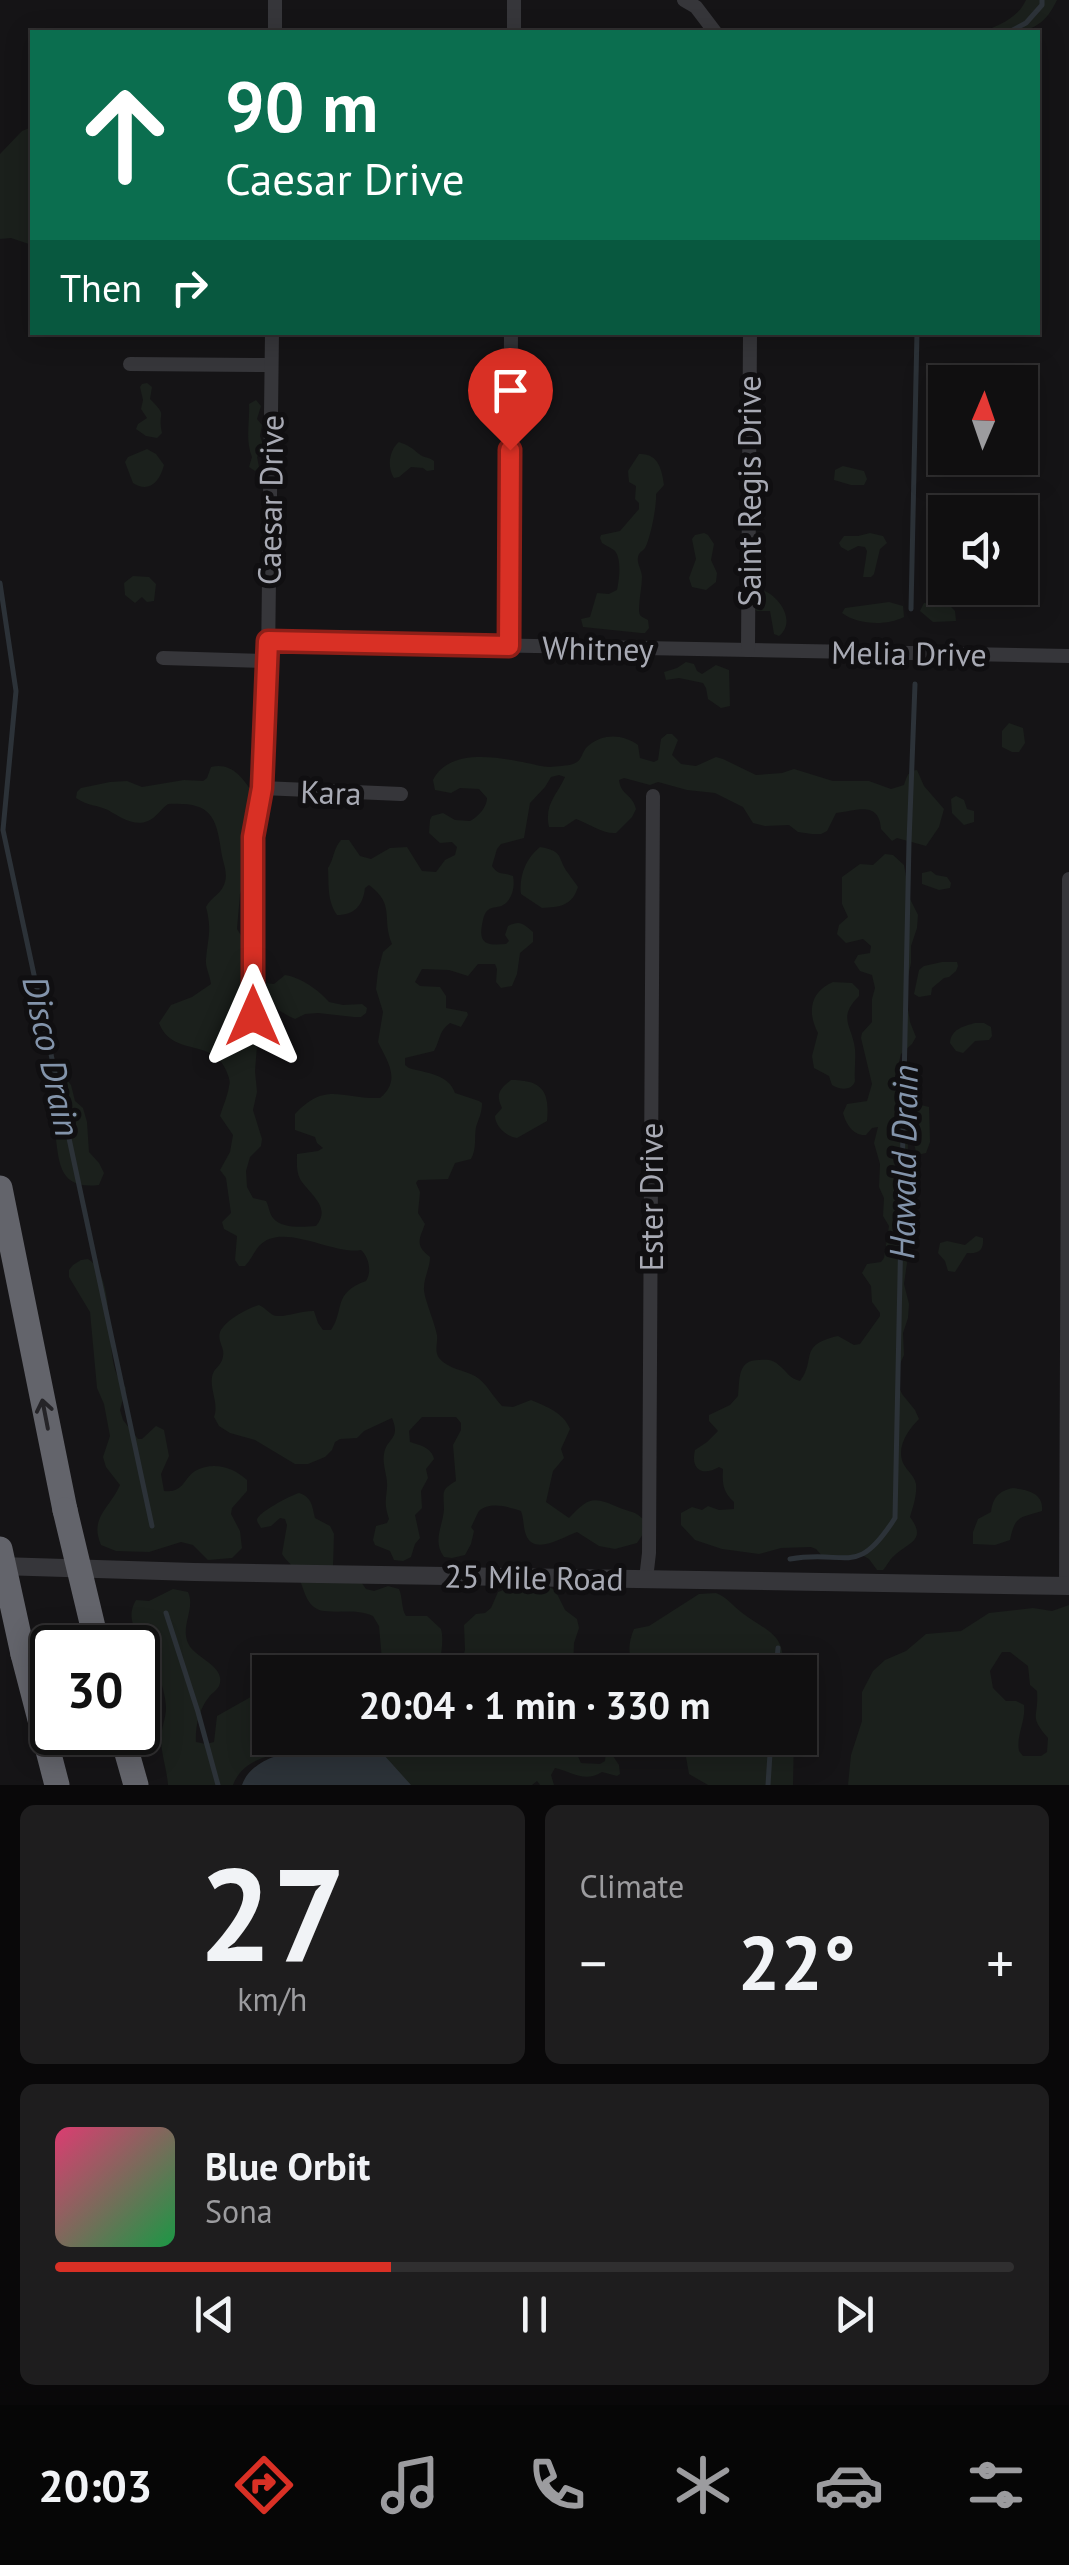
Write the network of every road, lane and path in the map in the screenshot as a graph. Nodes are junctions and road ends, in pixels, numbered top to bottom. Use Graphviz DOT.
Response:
graph roads {
  1 [pos="275,0"];
  2 [pos="514,0"];
  3 [pos="684,0"];
  4 [pos="275,30"];
  5 [pos="514,30"];
  6 [pos="714,30"];
  7 [pos="272,335"];
  8 [pos="511,335"];
  9 [pos="750,335"];
  10 [pos="130,364"];
  11 [pos="271,365"];
  12 [pos="268,641"];
  13 [pos="509,646"];
  14 [pos="748,650"];
  15 [pos="1069,656"];
  16 [pos="164,658"];
  17 [pos="268,661"];
  18 [pos="262,788"];
  19 [pos="400,794"];
  20 [pos="653,796"];
  21 [pos="1069,879"];
  22 [pos="253,1016"];
  23 [pos="1068,1047"];
  24 [pos="0,1188"];
  25 [pos="1068,1285"];
  26 [pos="0,1548"];
  27 [pos="0,1566"];
  28 [pos="646,1580"];
  29 [pos="1067,1586"];
  30 [pos="92,1625"];
  31 [pos="128,1755"];
  32 [pos="57,1785"];
  33 [pos="136,1785"];
  1 -- 4 [label="street"];
  2 -- 5 [label="street"];
  3 -- 6 [label="street"];
  7 -- 11 [label="street, Caesar Drive"];
  8 -- 13 [label="street"];
  9 -- 14 [label="street, Saint Regis Drive"];
  10 -- 11 [label="street"];
  11 -- 12 [label="street, Caesar Drive"];
  12 -- 13 [label="street, Whitney"];
  12 -- 17 [label="street, Caesar Drive"];
  13 -- 14 [label="street, Whitney"];
  14 -- 15 [label="street, Melia Drive"];
  16 -- 17 [label="street"];
  17 -- 18 [label="street, Caesar Drive"];
  18 -- 19 [label="street, Kara"];
  18 -- 22 [label="street, Caesar Drive"];
  20 -- 28 [label="street, Ester Drive"];
  21 -- 23 [label="street"];
  23 -- 25 [label="street"];
  30 -- 24 [label="highway, one-way, bridge"];
  25 -- 29 [label="street"];
  26 -- 32 [label="highway, bridge"];
  27 -- 28 [label="street, 25 Mile Road"];
  28 -- 29 [label="street, 25 Mile Road"];
  31 -- 33 [label="highway"];
}
